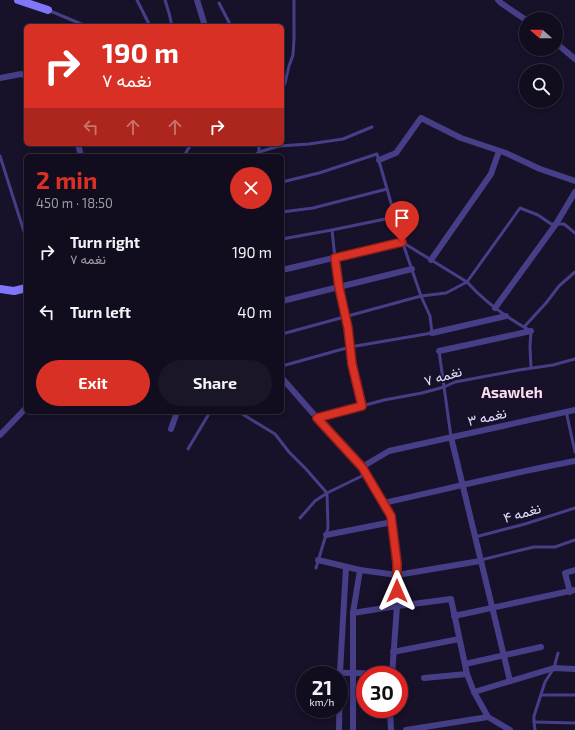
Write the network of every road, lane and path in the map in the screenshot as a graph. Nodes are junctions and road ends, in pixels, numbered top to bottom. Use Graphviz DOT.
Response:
graph roads {
  1 [pos="18,0"];
  2 [pos="137,0"];
  3 [pos="165,0"];
  4 [pos="197,0"];
  5 [pos="294,0"];
  6 [pos="498,0"];
  7 [pos="220,3"];
  8 [pos="48,10"];
  9 [pos="519,15"];
  10 [pos="81,24"];
  11 [pos="149,24"];
  12 [pos="172,24"];
  13 [pos="204,24"];
  14 [pos="230,24"];
  15 [pos="563,48"];
  16 [pos="575,59"];
  17 [pos="24,75"];
  18 [pos="0,78"];
  19 [pos="284,82"];
  20 [pos="372,127"];
  21 [pos="284,145"];
  22 [pos="259,146"];
  23 [pos="279,146"];
  24 [pos="499,151"];
  25 [pos="259,152"];
  26 [pos="256,154"];
  27 [pos="0,156"];
  28 [pos="379,160"];
  29 [pos="575,181"];
  30 [pos="284,182"];
  31 [pos="387,189"];
  32 [pos="575,192"];
  33 [pos="284,212"];
  34 [pos="395,217"];
  35 [pos="556,224"];
  36 [pos="332,230"];
  37 [pos="24,232"];
  38 [pos="575,233"];
  39 [pos="284,239"];
  40 [pos="402,242"];
  41 [pos="335,258"];
  42 [pos="431,260"];
  43 [pos="412,269"];
  44 [pos="284,270"];
  45 [pos="575,272"];
  46 [pos="467,282"];
  47 [pos="339,287"];
  48 [pos="24,288"];
  49 [pos="0,289"];
  50 [pos="421,296"];
  51 [pos="284,301"];
  52 [pos="495,308"];
  53 [pos="506,316"];
  54 [pos="345,317"];
  55 [pos="524,327"];
  56 [pos="531,331"];
  57 [pos="284,333"];
  58 [pos="432,333"];
  59 [pos="350,347"];
  60 [pos="439,351"];
  61 [pos="575,359"];
  62 [pos="284,365"];
  63 [pos="531,368"];
  64 [pos="284,380"];
  65 [pos="444,387"];
  66 [pos="362,406"];
  67 [pos="24,410"];
  68 [pos="575,410"];
  69 [pos="566,411"];
  70 [pos="176,414"];
  71 [pos="209,414"];
  72 [pos="243,414"];
  73 [pos="317,418"];
  74 [pos="171,429"];
  75 [pos="0,435"];
  76 [pos="451,437"];
  77 [pos="188,449"];
  78 [pos="575,452"];
  79 [pos="575,461"];
  80 [pos="362,467"];
  81 [pos="366,474"];
  82 [pos="463,485"];
  83 [pos="327,492"];
  84 [pos="383,503"];
  85 [pos="575,508"];
  86 [pos="300,518"];
  87 [pos="392,522"];
  88 [pos="326,535"];
  89 [pos="475,537"];
  90 [pos="575,540"];
  91 [pos="318,560"];
  92 [pos="480,561"];
  93 [pos="346,567"];
  94 [pos="316,568"];
  95 [pos="360,570"];
  96 [pos="575,570"];
  97 [pos="397,575"];
  98 [pos="572,591"];
  99 [pos="397,606"];
  100 [pos="493,608"];
  101 [pos="353,613"];
  102 [pos="454,616"];
  103 [pos="459,639"];
  104 [pos="541,647"];
  105 [pos="393,652"];
  106 [pos="558,653"];
  107 [pos="504,656"];
  108 [pos="465,664"];
  109 [pos="340,666"];
  110 [pos="392,666"];
  111 [pos="554,668"];
  112 [pos="575,669"];
  113 [pos="348,673"];
  114 [pos="353,673"];
  115 [pos="356,673"];
  116 [pos="467,674"];
  117 [pos="424,678"];
  118 [pos="510,681"];
  119 [pos="474,692"];
  120 [pos="541,695"];
  121 [pos="575,695"];
  122 [pos="488,717"];
  123 [pos="339,718"];
  124 [pos="390,718"];
  125 [pos="534,722"];
  126 [pos="575,723"];
  127 [pos="339,730"];
  128 [pos="353,730"];
  129 [pos="391,730"];
  130 [pos="406,730"];
  131 [pos="510,730"];
  132 [pos="534,730"];
  1 -- 8 [label="street"];
  2 -- 11 [label="lane"];
  3 -- 12 [label="lane"];
  4 -- 13 [label="street"];
  5 -- 19 [label="lane"];
  6 -- 9 [label="street"];
  7 -- 14 [label="lane"];
  8 -- 10 [label="lane"];
  15 -- 16 [label="street"];
  17 -- 18 [label="street"];
  20 -- 21 [label="lane"];
  22 -- 25 [label="lane"];
  23 -- 25 [label="lane"];
  24 -- 28 [label="street"];
  24 -- 29 [label="street"];
  24 -- 42 [label="street"];
  25 -- 26 [label="lane"];
  27 -- 37 [label="lane"];
  28 -- 30 [label="lane"];
  28 -- 31 [label="lane"];
  31 -- 33 [label="lane"];
  31 -- 34 [label="lane"];
  32 -- 35 [label="street"];
  34 -- 36 [label="lane"];
  34 -- 40 [label="lane"];
  35 -- 38 [label="lane"];
  35 -- 46 [label="lane"];
  35 -- 52 [label="street"];
  36 -- 39 [label="lane"];
  36 -- 41 [label="lane"];
  40 -- 41 [label="street"];
  40 -- 42 [label="lane"];
  40 -- 43 [label="lane"];
  41 -- 44 [label="street"];
  41 -- 47 [label="lane"];
  42 -- 46 [label="lane"];
  43 -- 47 [label="street"];
  43 -- 50 [label="lane"];
  45 -- 55 [label="lane"];
  46 -- 50 [label="lane"];
  46 -- 52 [label="lane"];
  47 -- 51 [label="street"];
  47 -- 54 [label="lane"];
  48 -- 49 [label="street"];
  50 -- 54 [label="lane"];
  50 -- 58 [label="lane"];
  52 -- 53 [label="lane"];
  53 -- 55 [label="lane"];
  53 -- 58 [label="street"];
  54 -- 57 [label="lane"];
  54 -- 59 [label="lane"];
  55 -- 56 [label="lane"];
  56 -- 60 [label="street"];
  56 -- 63 [label="lane"];
  58 -- 59 [label="lane"];
  59 -- 62 [label="lane"];
  59 -- 66 [label="lane"];
  60 -- 65 [label="lane"];
  61 -- 63 [label="lane, نغمه ۷"];
  63 -- 65 [label="lane, نغمه ۷"];
  64 -- 73 [label="street"];
  65 -- 66 [label="lane, نغمه ۷"];
  65 -- 76 [label="lane"];
  66 -- 73 [label="lane, نغمه ۷"];
  67 -- 75 [label="street"];
  68 -- 69 [label="street, نغمه ۳"];
  69 -- 76 [label="street, نغمه ۳"];
  69 -- 78 [label="lane"];
  70 -- 74 [label="street"];
  71 -- 77 [label="lane"];
  72 -- 83 [label="lane"];
  73 -- 80 [label="street"];
  76 -- 80 [label="street, نغمه ۳"];
  76 -- 82 [label="street"];
  79 -- 82 [label="street"];
  80 -- 81 [label="street"];
  81 -- 83 [label="lane"];
  81 -- 84 [label="street"];
  82 -- 84 [label="street"];
  82 -- 89 [label="street"];
  83 -- 86 [label="lane"];
  83 -- 88 [label="lane"];
  84 -- 87 [label="street"];
  85 -- 89 [label="lane, نغمه ۴"];
  87 -- 88 [label="street"];
  87 -- 97 [label="street"];
  88 -- 91 [label="lane"];
  89 -- 92 [label="street"];
  90 -- 92 [label="lane"];
  91 -- 93 [label="street"];
  91 -- 94 [label="lane"];
  92 -- 97 [label="street"];
  92 -- 100 [label="street"];
  93 -- 95 [label="street"];
  93 -- 109 [label="street"];
  95 -- 97 [label="street"];
  95 -- 101 [label="street"];
  96 -- 98 [label="street"];
  97 -- 99 [label="street"];
  98 -- 100 [label="street"];
  99 -- 101 [label="street"];
  99 -- 102 [label="street"];
  99 -- 105 [label="street"];
  100 -- 102 [label="street"];
  100 -- 107 [label="street"];
  101 -- 114 [label="street"];
  102 -- 103 [label="street"];
  103 -- 105 [label="street"];
  103 -- 108 [label="street"];
  104 -- 107 [label="street"];
  105 -- 110 [label="street"];
  106 -- 111 [label="lane"];
  107 -- 108 [label="street"];
  107 -- 118 [label="street"];
  108 -- 116 [label="street"];
  111 -- 112 [label="street"];
  111 -- 118 [label="street"];
  111 -- 120 [label="lane"];
  113 -- 114 [label="street"];
  114 -- 115 [label="street"];
  114 -- 128 [label="street"];
  116 -- 117 [label="street"];
  116 -- 119 [label="street"];
  118 -- 119 [label="street"];
  119 -- 122 [label="street"];
  120 -- 121 [label="lane"];
  120 -- 125 [label="lane"];
  122 -- 130 [label="street"];
  122 -- 131 [label="street"];
  123 -- 127 [label="street"];
  124 -- 129 [label="street"];
  125 -- 126 [label="lane"];
  125 -- 132 [label="lane"];
}
